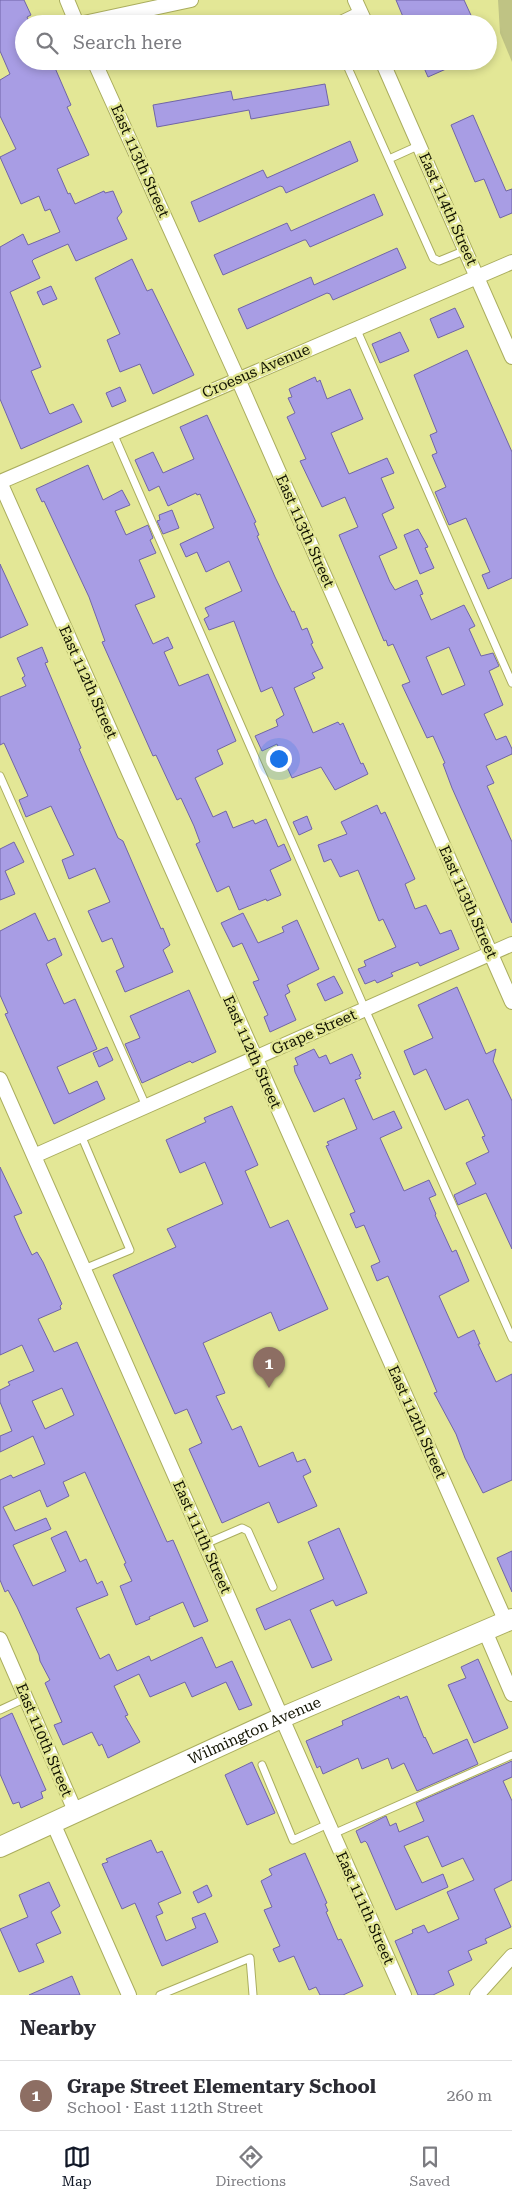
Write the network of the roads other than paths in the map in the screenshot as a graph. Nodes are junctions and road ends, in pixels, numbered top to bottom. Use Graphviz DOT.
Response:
graph roads {
  1 [pos="67,0"];
  2 [pos="191,0"];
  3 [pos="358,5"];
  4 [pos="74,15"];
  5 [pos="120,15"];
  6 [pos="344,15"];
  7 [pos="98,70"];
  8 [pos="349,70"];
  9 [pos="386,70"];
  10 [pos="420,145"];
  11 [pos="389,159"];
  12 [pos="466,250"];
  13 [pos="512,262"];
  14 [pos="478,276"];
  15 [pos="356,328"];
  16 [pos="512,357"];
  17 [pos="238,379"];
  18 [pos="113,433"];
  19 [pos="0,482"];
  20 [pos="512,683"];
  21 [pos="0,776"];
  22 [pos="512,944"];
  23 [pos="491,954"];
  24 [pos="512,1002"];
  25 [pos="365,1009"];
  26 [pos="255,1058"];
  27 [pos="0,1079"];
  28 [pos="146,1106"];
  29 [pos="80,1135"];
  30 [pos="34,1156"];
  31 [pos="84,1269"];
  32 [pos="512,1338"];
  33 [pos="205,1544"];
  34 [pos="273,1587"];
  35 [pos="509,1620"];
  36 [pos="485,1631"];
  37 [pos="0,1639"];
  38 [pos="512,1694"];
  39 [pos="26,1698"];
  40 [pos="0,1710"];
  41 [pos="281,1718"];
  42 [pos="512,1755"];
  43 [pos="262,1766"];
  44 [pos="76,1813"];
  45 [pos="53,1823"];
  46 [pos="330,1829"];
  47 [pos="0,1847"];
  48 [pos="512,1956"];
  49 [pos="129,1995"];
  50 [pos="160,1995"];
  51 [pos="254,1995"];
  52 [pos="404,1995"];
  53 [pos="477,1995"];
  1 -- 4 [label="street"];
  2 -- 5 [label="street"];
  3 -- 6 [label="lane"];
  7 -- 17 [label="street, East 113th Street"];
  8 -- 11 [label="lane"];
  9 -- 10 [label="street, East 114th Street"];
  10 -- 11 [label="lane"];
  10 -- 12 [label="street, East 114th Street"];
  11 -- 12 [label="lane"];
  12 -- 14 [label="street, East 114th Street"];
  13 -- 14 [label="street, Croesus Avenue"];
  14 -- 15 [label="street, Croesus Avenue"];
  14 -- 16 [label="street, East 114th Street"];
  15 -- 17 [label="street, Croesus Avenue"];
  15 -- 20 [label="lane"];
  17 -- 18 [label="street, Croesus Avenue"];
  17 -- 23 [label="street, East 113th Street"];
  18 -- 19 [label="street, Croesus Avenue"];
  18 -- 25 [label="lane"];
  19 -- 26 [label="street, East 112th Street"];
  21 -- 28 [label="lane"];
  22 -- 23 [label="street, Grape Street"];
  23 -- 24 [label="street, East 113th Street"];
  23 -- 25 [label="street, Grape Street"];
  25 -- 26 [label="street, Grape Street"];
  25 -- 32 [label="lane"];
  26 -- 28 [label="street, Grape Street"];
  26 -- 35 [label="street, East 112th Street"];
  27 -- 30 [label="street, East 111th Street"];
  28 -- 29 [label="street, Grape Street"];
  29 -- 30 [label="street, Grape Street"];
  29 -- 31 [label="lane"];
  30 -- 31 [label="street, East 111th Street"];
  31 -- 33 [label="street, East 111th Street"];
  33 -- 34 [label="lane"];
  33 -- 41 [label="street, East 111th Street"];
  35 -- 36 [label="main road, Wilmington Avenue"];
  36 -- 38 [label="street"];
  36 -- 41 [label="main road, Wilmington Avenue"];
  37 -- 39 [label="street, East 110th Street"];
  39 -- 40 [label="lane"];
  39 -- 44 [label="street, East 110th Street"];
  41 -- 44 [label="main road, Wilmington Avenue"];
  41 -- 46 [label="street, East 111th Street"];
  42 -- 46 [label="lane"];
  43 -- 46 [label="lane"];
  44 -- 45 [label="main road, Wilmington Avenue"];
  45 -- 47 [label="main road, Wilmington Avenue"];
  45 -- 49 [label="street"];
  46 -- 52 [label="street, East 111th Street"];
  48 -- 53 [label="street"];
  50 -- 51 [label="lane"];
}
